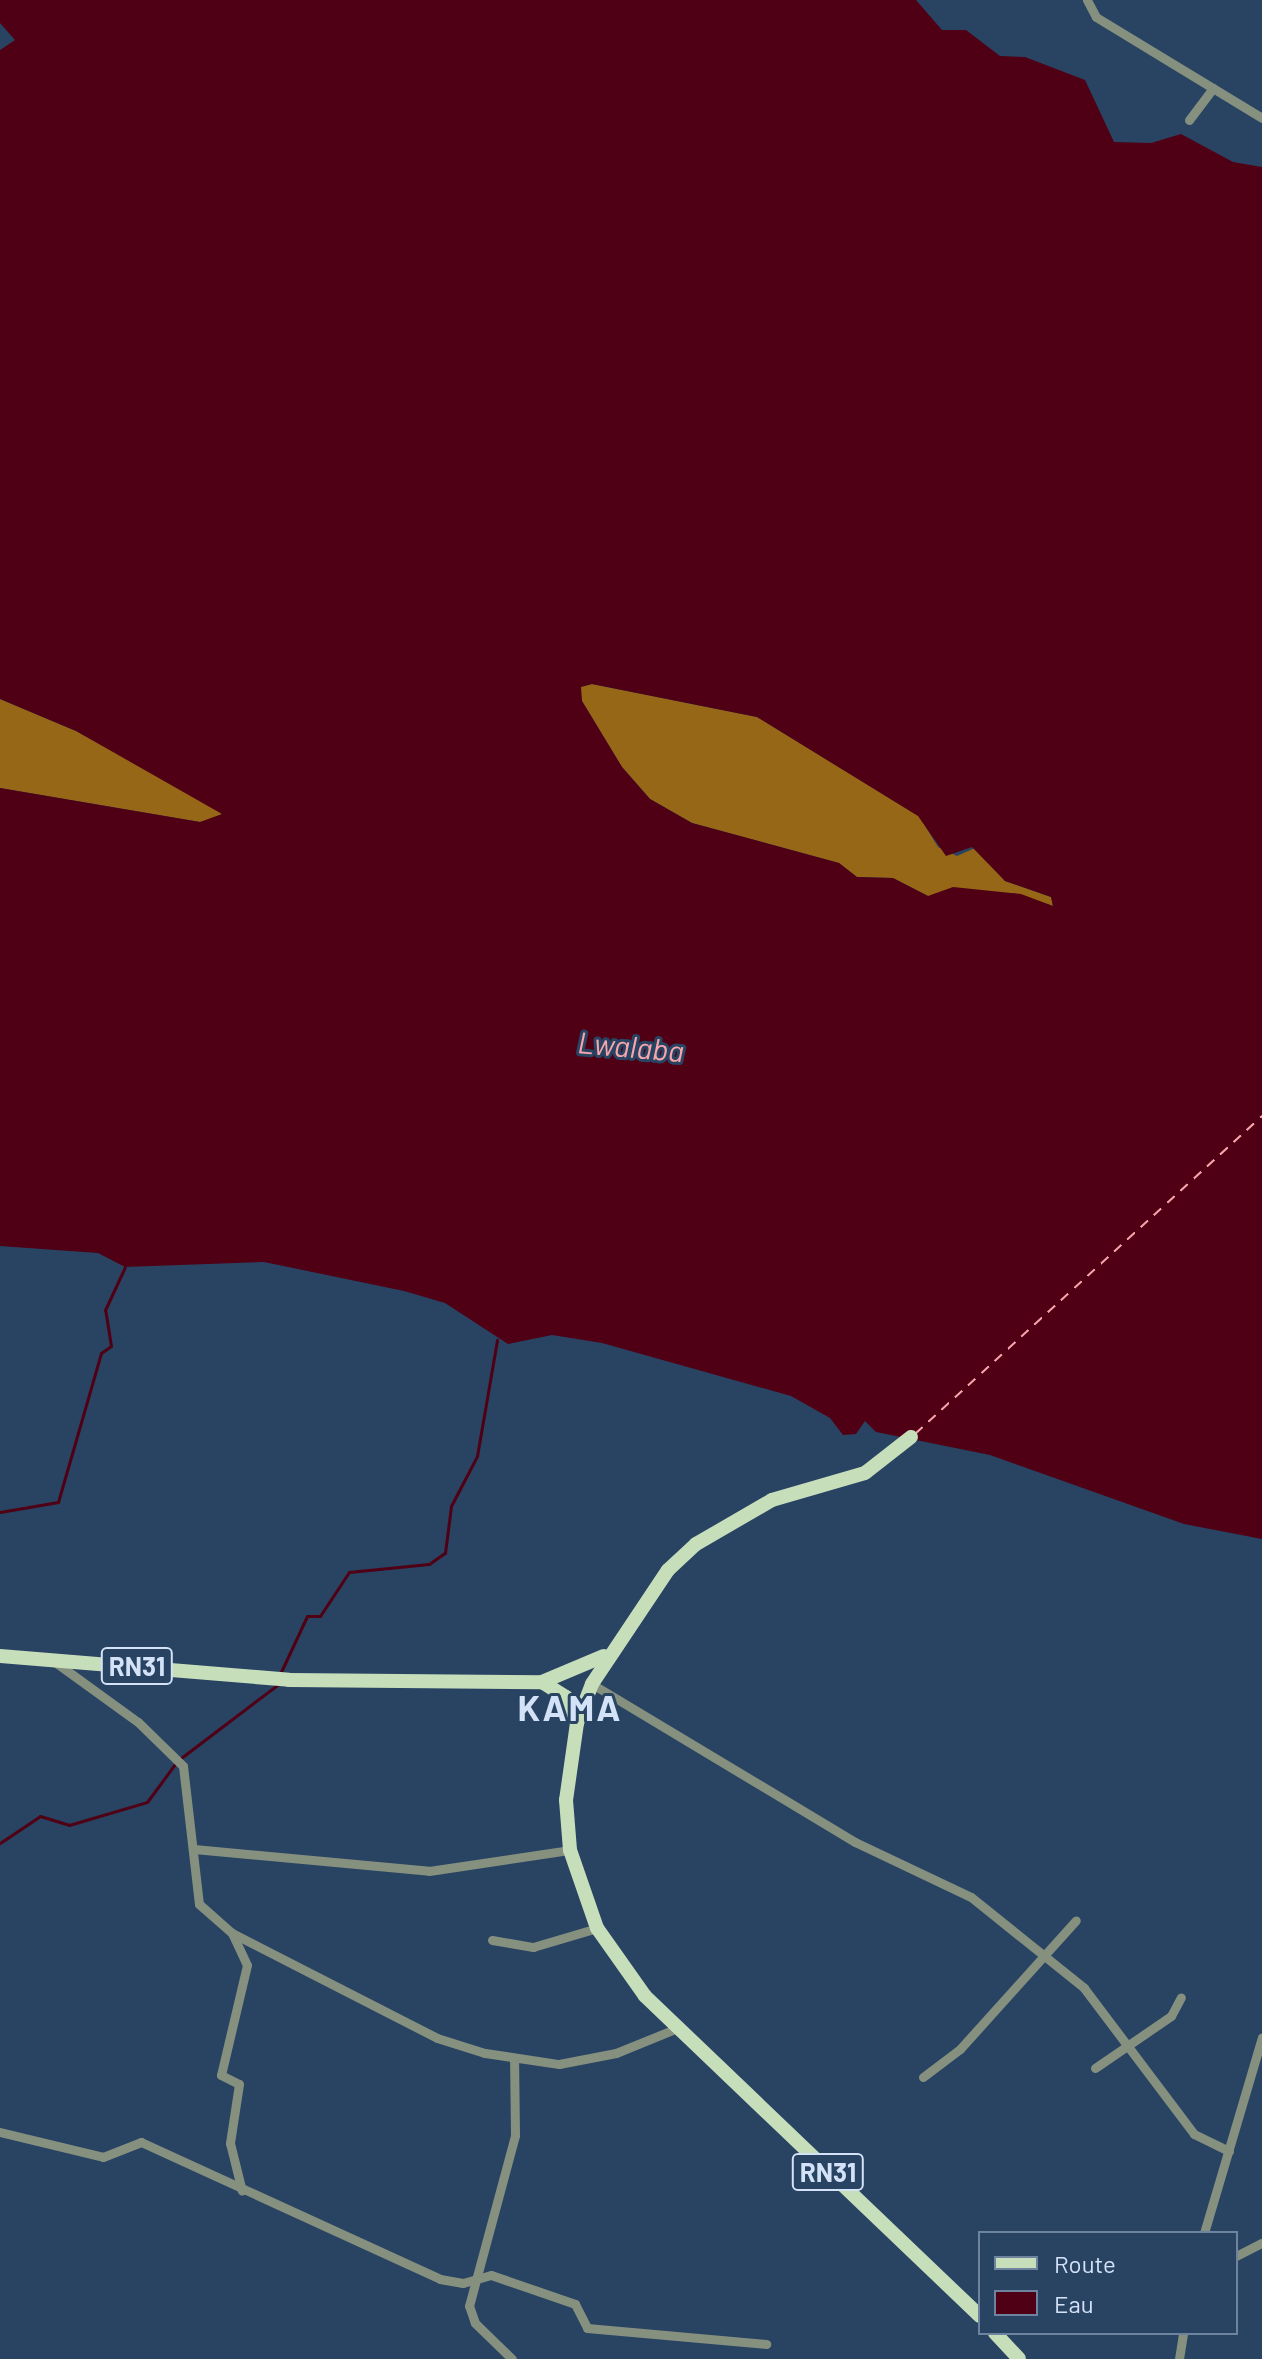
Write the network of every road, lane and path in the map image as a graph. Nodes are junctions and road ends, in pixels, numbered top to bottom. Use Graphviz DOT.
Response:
graph roads {
  1 [pos="1084,1"];
  2 [pos="1213,88"];
  3 [pos="1262,118"];
  4 [pos="1189,120"];
  5 [pos="911,1437"];
  6 [pos="609,1653"];
  7 [pos="0,1656"];
  8 [pos="51,1660"];
  9 [pos="542,1682"];
  10 [pos="592,1684"];
  11 [pos="577,1723"];
  12 [pos="194,1849"];
  13 [pos="570,1850"];
  14 [pos="1076,1920"];
  15 [pos="597,1928"];
  16 [pos="232,1933"];
  17 [pos="492,1940"];
  18 [pos="1048,1957"];
  19 [pos="1181,1997"];
  20 [pos="675,2029"];
  21 [pos="1262,2037"];
  22 [pos="1124,2047"];
  23 [pos="514,2058"];
  24 [pos="1095,2068"];
  25 [pos="923,2077"];
  26 [pos="0,2132"];
  27 [pos="1229,2151"];
  28 [pos="242,2191"];
  29 [pos="1205,2231"];
  30 [pos="1262,2243"];
  31 [pos="1238,2255"];
  32 [pos="471,2279"];
  33 [pos="978,2314"];
  34 [pos="997,2335"];
  35 [pos="1183,2335"];
  36 [pos="766,2344"];
  37 [pos="506,2358"];
  38 [pos="1019,2359"];
  39 [pos="1179,2359"];
  1 -- 2 [label="street"];
  2 -- 3 [label="street"];
  2 -- 4 [label="street"];
  5 -- 6 [label="main road"];
  6 -- 9 [label="main road"];
  6 -- 10 [label="main road"];
  7 -- 8 [label="main road, RN31"];
  8 -- 9 [label="main road, RN31"];
  8 -- 12 [label="street"];
  9 -- 11 [label="main road"];
  10 -- 11 [label="main road"];
  10 -- 18 [label="street"];
  11 -- 13 [label="main road, RN31"];
  12 -- 13 [label="street"];
  12 -- 16 [label="street"];
  13 -- 15 [label="main road, RN31"];
  14 -- 18 [label="street"];
  15 -- 17 [label="street"];
  15 -- 20 [label="main road, RN31"];
  16 -- 23 [label="street"];
  16 -- 28 [label="street"];
  18 -- 22 [label="street"];
  18 -- 25 [label="street"];
  19 -- 22 [label="street"];
  20 -- 23 [label="street"];
  20 -- 33 [label="main road, RN31"];
  21 -- 27 [label="street"];
  22 -- 24 [label="street"];
  22 -- 27 [label="street"];
  23 -- 32 [label="street"];
  26 -- 28 [label="street"];
  27 -- 29 [label="street"];
  28 -- 32 [label="street"];
  30 -- 31 [label="street"];
  32 -- 36 [label="street"];
  32 -- 37 [label="street"];
  34 -- 38 [label="main road"];
  35 -- 39 [label="street"];
}
